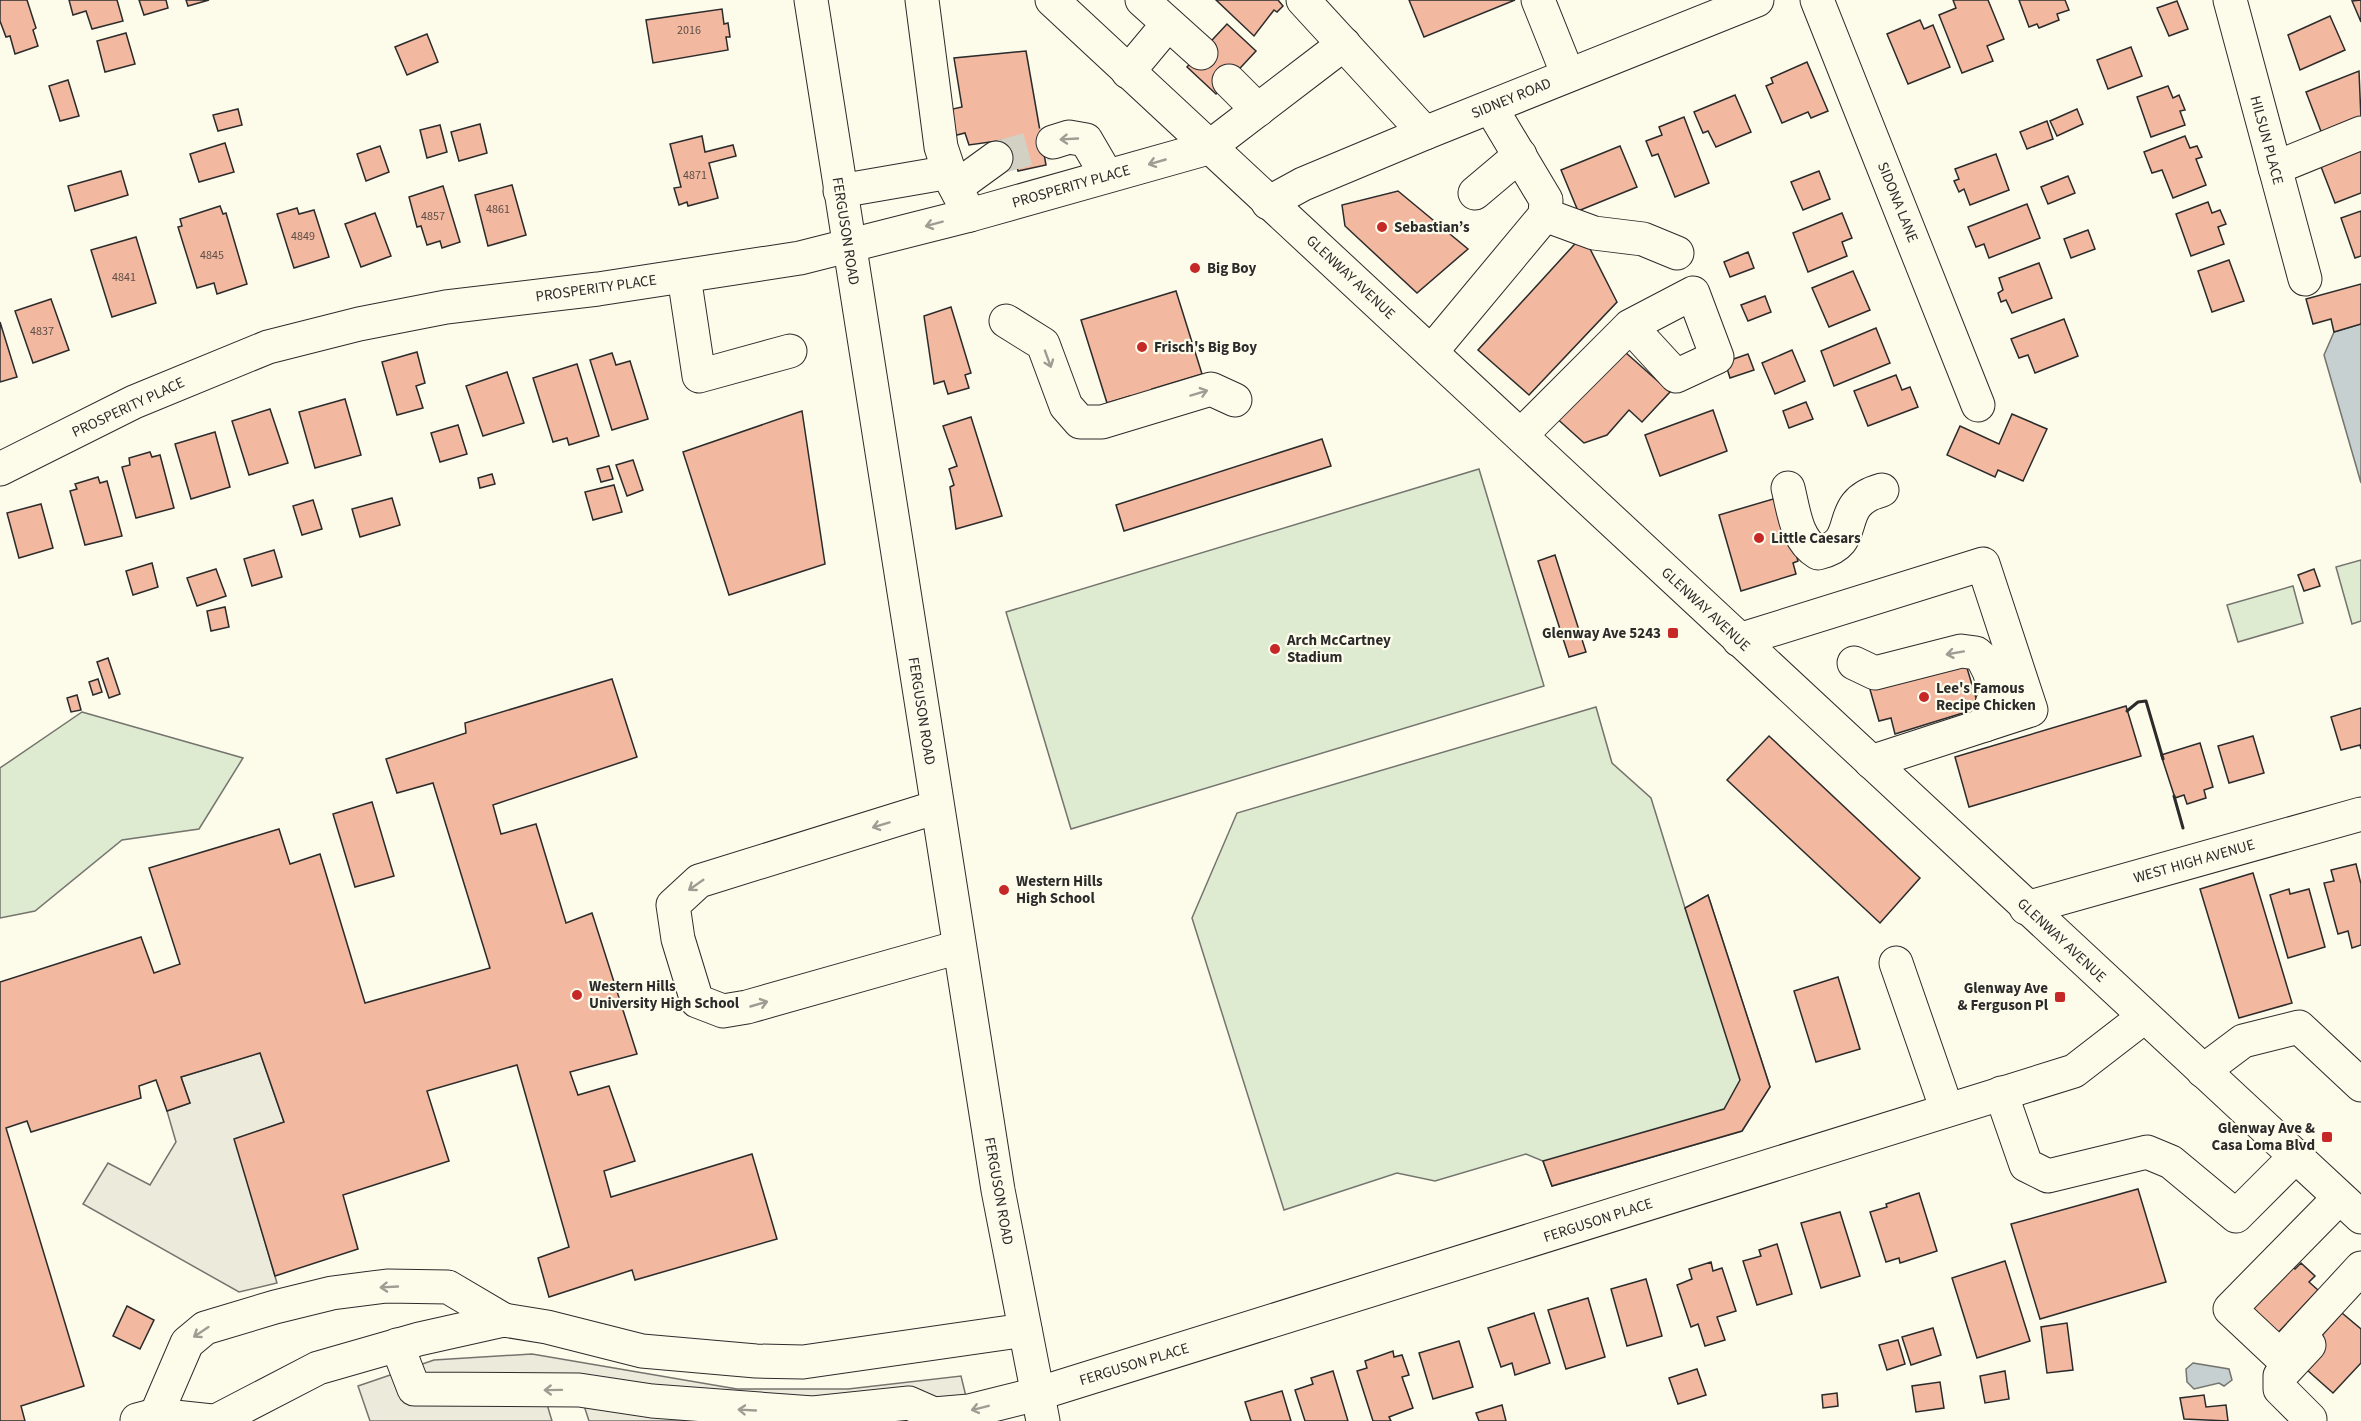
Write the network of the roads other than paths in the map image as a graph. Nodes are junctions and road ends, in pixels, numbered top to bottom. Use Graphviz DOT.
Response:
graph roads {
  1 [pos="811,0"];
  2 [pos="922,0"];
  3 [pos="1052,0"];
  4 [pos="1142,0"];
  5 [pos="1303,0"];
  6 [pos="1538,0"];
  7 [pos="1757,0"];
  8 [pos="1817,0"];
  9 [pos="2230,0"];
  10 [pos="1168,24"];
  11 [pos="1344,44"];
  12 [pos="1201,53"];
  13 [pos="1128,72"];
  14 [pos="1568,75"];
  15 [pos="1229,81"];
  16 [pos="1491,108"];
  17 [pos="1258,110"];
  18 [pos="1425,133"];
  19 [pos="2361,133"];
  20 [pos="1053,142"];
  21 [pos="1208,148"];
  22 [pos="1520,155"];
  23 [pos="996,158"];
  24 [pos="2275,168"];
  25 [pos="1107,176"];
  26 [pos="840,191"];
  27 [pos="959,191"];
  28 [pos="1475,193"];
  29 [pos="1268,203"];
  30 [pos="1545,215"];
  31 [pos="849,247"];
  32 [pos="1677,253"];
  33 [pos="684,276"];
  34 [pos="2305,279"];
  35 [pos="1006,321"];
  36 [pos="1630,326"];
  37 [pos="790,351"];
  38 [pos="1431,352"];
  39 [pos="1235,400"];
  40 [pos="1978,405"];
  41 [pos="1521,435"];
  42 [pos="0,469"];
  43 [pos="1788,488"];
  44 [pos="1882,490"];
  45 [pos="1739,640"];
  46 [pos="1854,663"];
  47 [pos="1985,725"];
  48 [pos="1871,762"];
  49 [pos="937,807"];
  50 [pos="2361,814"];
  51 [pos="2026,908"];
  52 [pos="959,947"];
  53 [pos="1896,963"];
  54 [pos="2144,1017"];
  55 [pos="2203,1071"];
  56 [pos="2361,1085"];
  57 [pos="2001,1093"];
  58 [pos="1947,1110"];
  59 [pos="2295,1157"];
  60 [pos="2354,1210"];
  61 [pos="2361,1268"];
  62 [pos="2361,1288"];
  63 [pos="504,1320"];
  64 [pos="1025,1330"];
  65 [pos="397,1345"];
  66 [pos="1040,1407"];
  67 [pos="145,1418"];
  68 [pos="2310,1419"];
  69 [pos="214,1421"];
  1 -- 26 [label="street, FERGUSON ROAD"];
  2 -- 27 [label="street"];
  3 -- 13 [label="street, GLENWAY AVENUE"];
  4 -- 10 [label="street"];
  5 -- 11 [label="street"];
  6 -- 14 [label="street"];
  7 -- 14 [label="street, SIDNEY ROAD"];
  8 -- 40 [label="street, SIDONA LANE"];
  9 -- 24 [label="street, HILSUN PLACE"];
  10 -- 12 [label="street"];
  10 -- 13 [label="street"];
  11 -- 17 [label="street"];
  11 -- 18 [label="street"];
  13 -- 21 [label="street, GLENWAY AVENUE"];
  14 -- 16 [label="street, SIDNEY ROAD"];
  15 -- 17 [label="street"];
  16 -- 18 [label="street, SIDNEY ROAD"];
  16 -- 22 [label="street"];
  17 -- 21 [label="street"];
  18 -- 29 [label="street, SIDNEY ROAD"];
  19 -- 24 [label="street"];
  25 -- 20 [label="street, one-way"];
  21 -- 25 [label="street, PROSPERITY PLACE, one-way"];
  21 -- 29 [label="street, GLENWAY AVENUE"];
  22 -- 28 [label="street"];
  22 -- 30 [label="street"];
  23 -- 27 [label="street"];
  24 -- 34 [label="street, HILSUN PLACE"];
  25 -- 27 [label="street, PROSPERITY PLACE"];
  26 -- 27 [label="street"];
  26 -- 31 [label="street, FERGUSON ROAD"];
  27 -- 31 [label="street, PROSPERITY PLACE, one-way"];
  29 -- 38 [label="street, GLENWAY AVENUE"];
  30 -- 32 [label="street"];
  30 -- 38 [label="street"];
  31 -- 33 [label="street, PROSPERITY PLACE"];
  31 -- 49 [label="street, FERGUSON ROAD"];
  33 -- 37 [label="street"];
  33 -- 42 [label="street, PROSPERITY PLACE"];
  35 -- 39 [label="street, one-way"];
  36 -- 41 [label="street"];
  38 -- 41 [label="street, GLENWAY AVENUE"];
  41 -- 45 [label="street, GLENWAY AVENUE"];
  43 -- 44 [label="street"];
  45 -- 47 [label="street"];
  45 -- 48 [label="street, GLENWAY AVENUE"];
  47 -- 46 [label="street, one-way"];
  47 -- 48 [label="street"];
  48 -- 51 [label="street, GLENWAY AVENUE"];
  49 -- 52 [label="street, FERGUSON ROAD"];
  49 -- 52 [label="street, one-way"];
  50 -- 51 [label="street, WEST HIGH AVENUE"];
  51 -- 54 [label="street, GLENWAY AVENUE"];
  52 -- 64 [label="street, FERGUSON ROAD"];
  53 -- 58 [label="street"];
  54 -- 55 [label="street, GLENWAY AVENUE"];
  54 -- 57 [label="street, FERGUSON PLACE"];
  55 -- 56 [label="street"];
  55 -- 59 [label="street, GLENWAY AVENUE"];
  57 -- 58 [label="street, FERGUSON PLACE"];
  57 -- 59 [label="street"];
  58 -- 66 [label="street, FERGUSON PLACE"];
  59 -- 60 [label="street, GLENWAY AVENUE"];
  60 -- 61 [label="street"];
  62 -- 68 [label="street"];
  63 -- 64 [label="street"];
  63 -- 65 [label="street"];
  63 -- 67 [label="street, one-way"];
  64 -- 66 [label="street, FERGUSON ROAD"];
  66 -- 65 [label="street, FERGUSON PLACE, one-way"];
  65 -- 69 [label="street"];
  67 -- 69 [label="street"];
}
